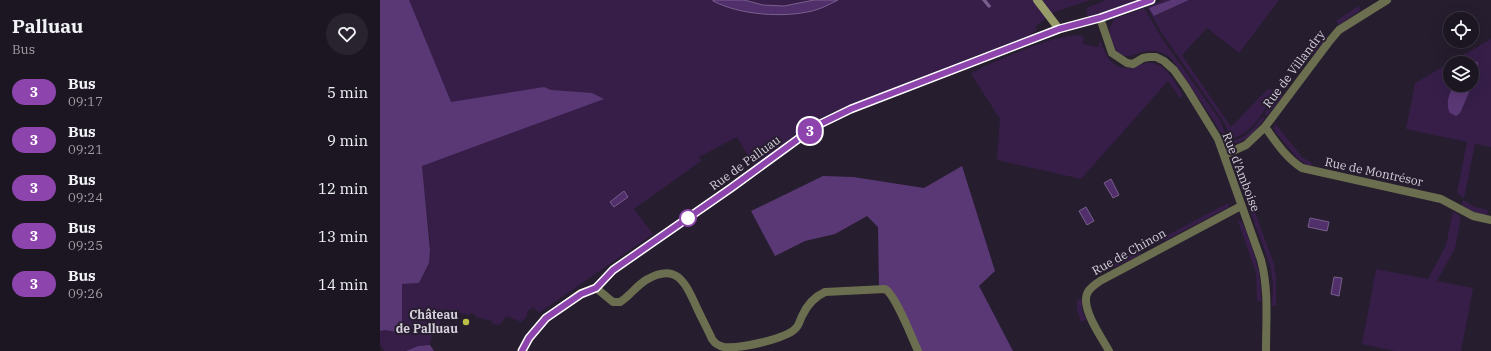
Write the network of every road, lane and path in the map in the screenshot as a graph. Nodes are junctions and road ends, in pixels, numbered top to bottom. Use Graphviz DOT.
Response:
graph roads {
  1 [pos="1037,0"];
  2 [pos="1151,0"];
  3 [pos="1387,0"];
  4 [pos="1100,18"];
  5 [pos="1059,29"];
  6 [pos="1265,127"];
  7 [pos="1224,155"];
  8 [pos="1241,206"];
  9 [pos="1491,220"];
  10 [pos="596,288"];
  11 [pos="522,351"];
  12 [pos="918,351"];
  13 [pos="1109,351"];
  14 [pos="1266,351"];
  1 -- 5 [label="street"];
  2 -- 4 [label="street, Rue de Palluau"];
  3 -- 6 [label="street, Rue de Villandry"];
  4 -- 5 [label="street, Rue de Palluau"];
  4 -- 7 [label="street, Rue d'Amboise"];
  5 -- 10 [label="street, Rue de Palluau"];
  6 -- 7 [label="street, Rue de Villandry"];
  6 -- 9 [label="street, Rue de Montrésor"];
  7 -- 8 [label="street, Rue d'Amboise"];
  8 -- 13 [label="street, Rue de Chinon"];
  8 -- 14 [label="street, Rue d'Amboise"];
  10 -- 11 [label="street, Rue de Palluau"];
  10 -- 12 [label="street"];
}
